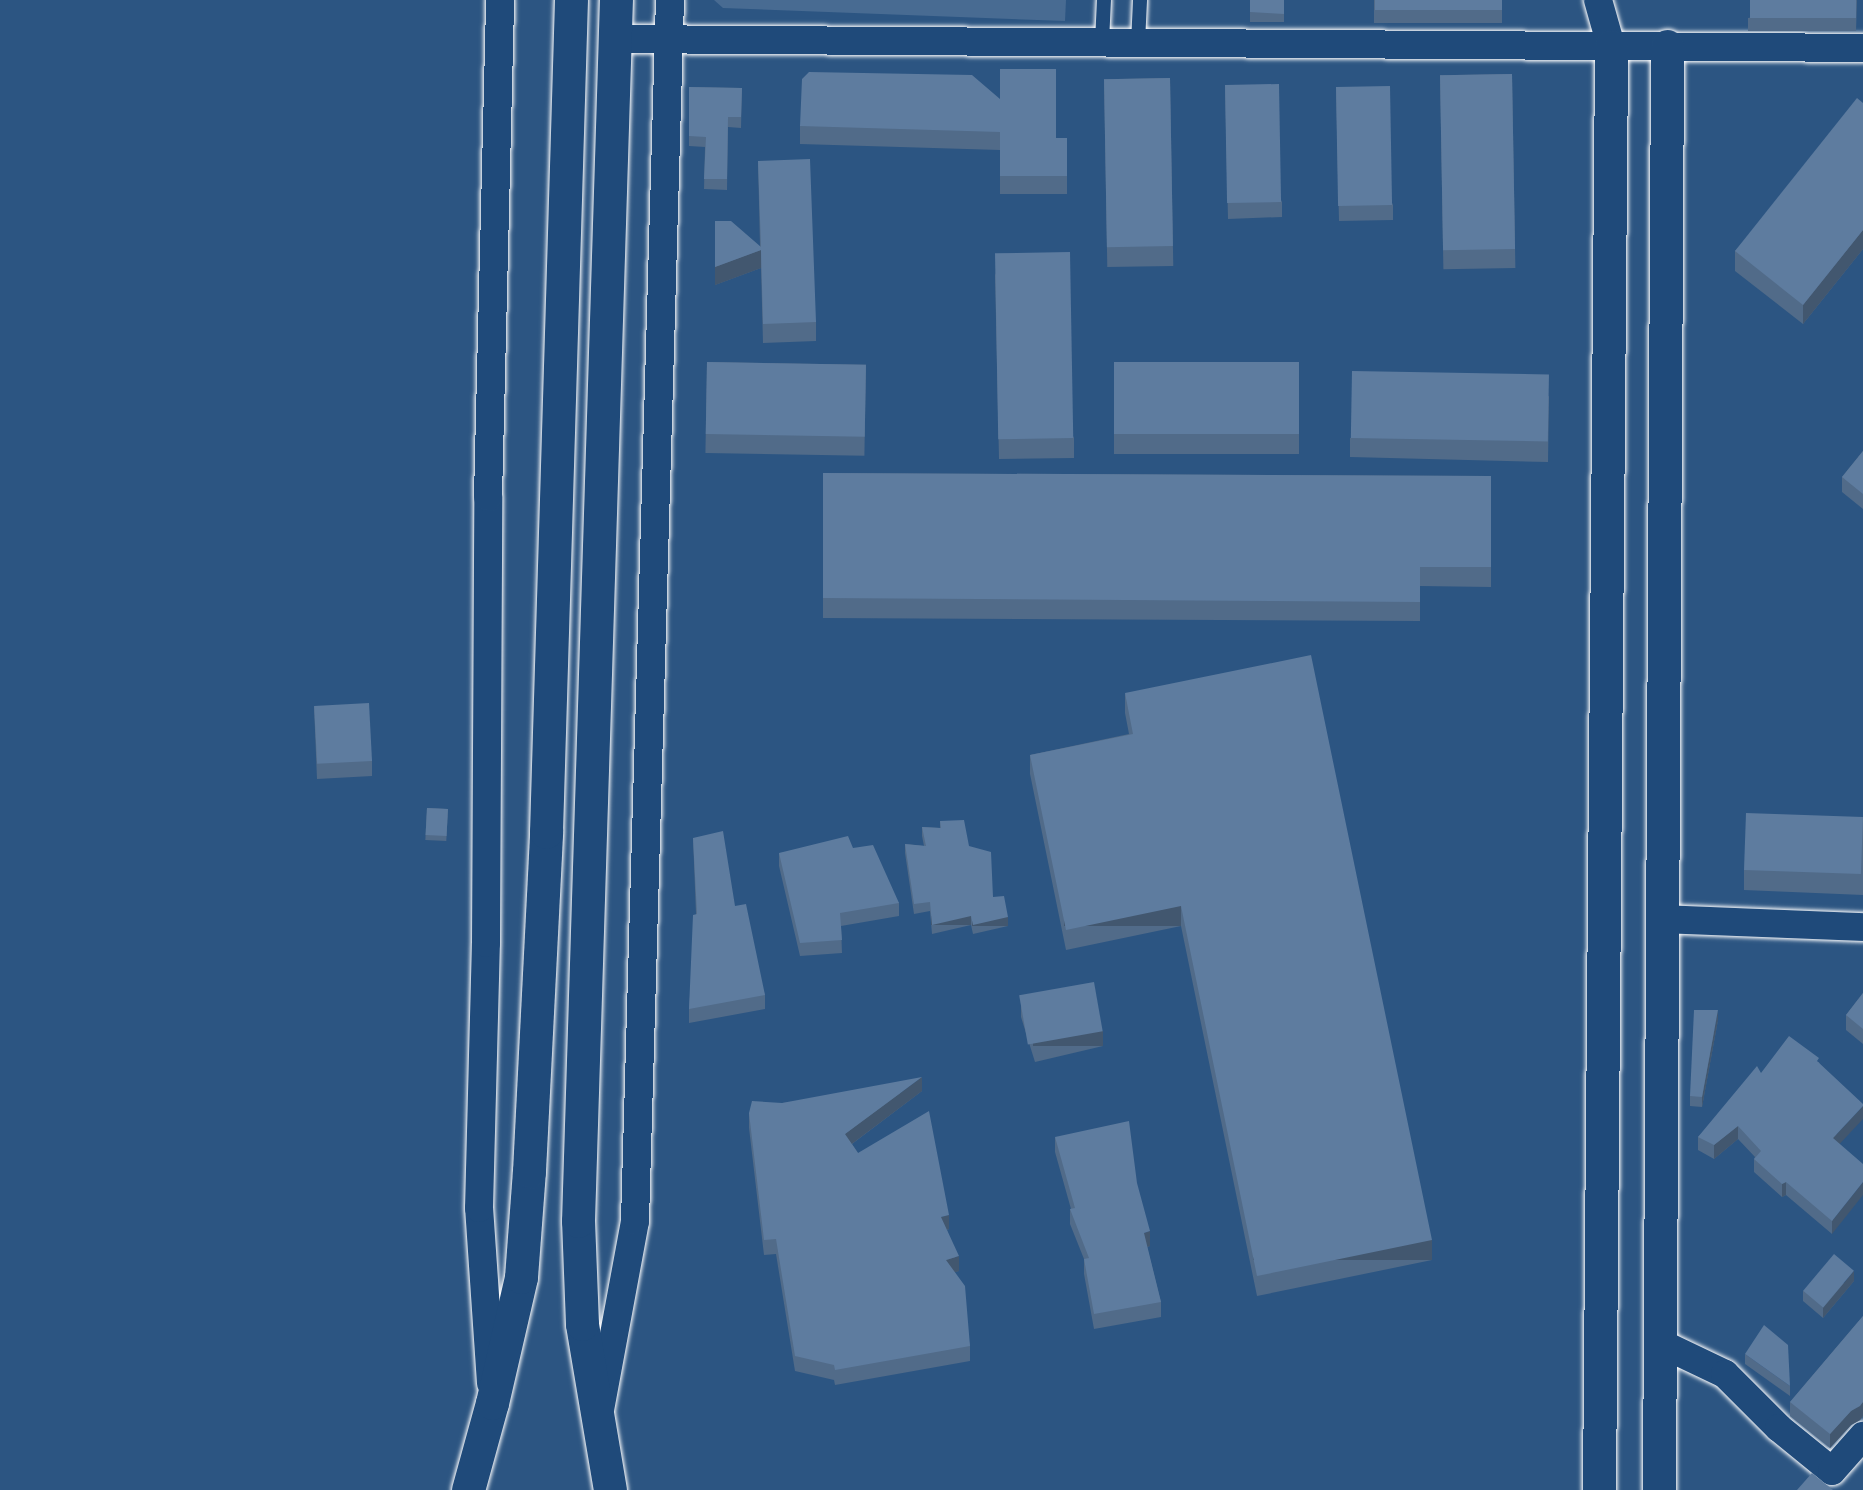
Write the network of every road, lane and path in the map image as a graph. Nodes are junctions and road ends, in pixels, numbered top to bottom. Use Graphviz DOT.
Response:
graph roads {
  1 [pos="500,0"];
  2 [pos="571,0"];
  3 [pos="616,0"];
  4 [pos="670,0"];
  5 [pos="1104,0"];
  6 [pos="1140,0"];
  7 [pos="1598,0"];
  8 [pos="616,39"];
  9 [pos="670,39"];
  10 [pos="1102,42"];
  11 [pos="1138,43"];
  12 [pos="1611,46"];
  13 [pos="1667,46"];
  14 [pos="1863,48"];
  15 [pos="1662,919"];
  16 [pos="1863,927"];
  17 [pos="1660,1343"];
  18 [pos="492,1403"];
  19 [pos="598,1418"];
  20 [pos="1863,1436"];
  21 [pos="468,1490"];
  22 [pos="610,1490"];
  23 [pos="1599,1490"];
  24 [pos="1659,1490"];
  1 -- 18 [label="street"];
  2 -- 18 [label="main road"];
  3 -- 8 [label="main road"];
  4 -- 9 [label="street"];
  5 -- 10 [label="lane"];
  6 -- 11 [label="lane"];
  7 -- 12 [label="street"];
  8 -- 9 [label="street"];
  8 -- 19 [label="main road"];
  9 -- 10 [label="street"];
  9 -- 19 [label="street"];
  10 -- 11 [label="street"];
  11 -- 12 [label="street"];
  12 -- 13 [label="street"];
  12 -- 23 [label="main road"];
  13 -- 14 [label="street"];
  13 -- 15 [label="main road"];
  15 -- 16 [label="street"];
  15 -- 17 [label="main road"];
  17 -- 20 [label="street"];
  17 -- 24 [label="main road"];
  18 -- 21 [label="main road"];
  19 -- 22 [label="main road"];
}
